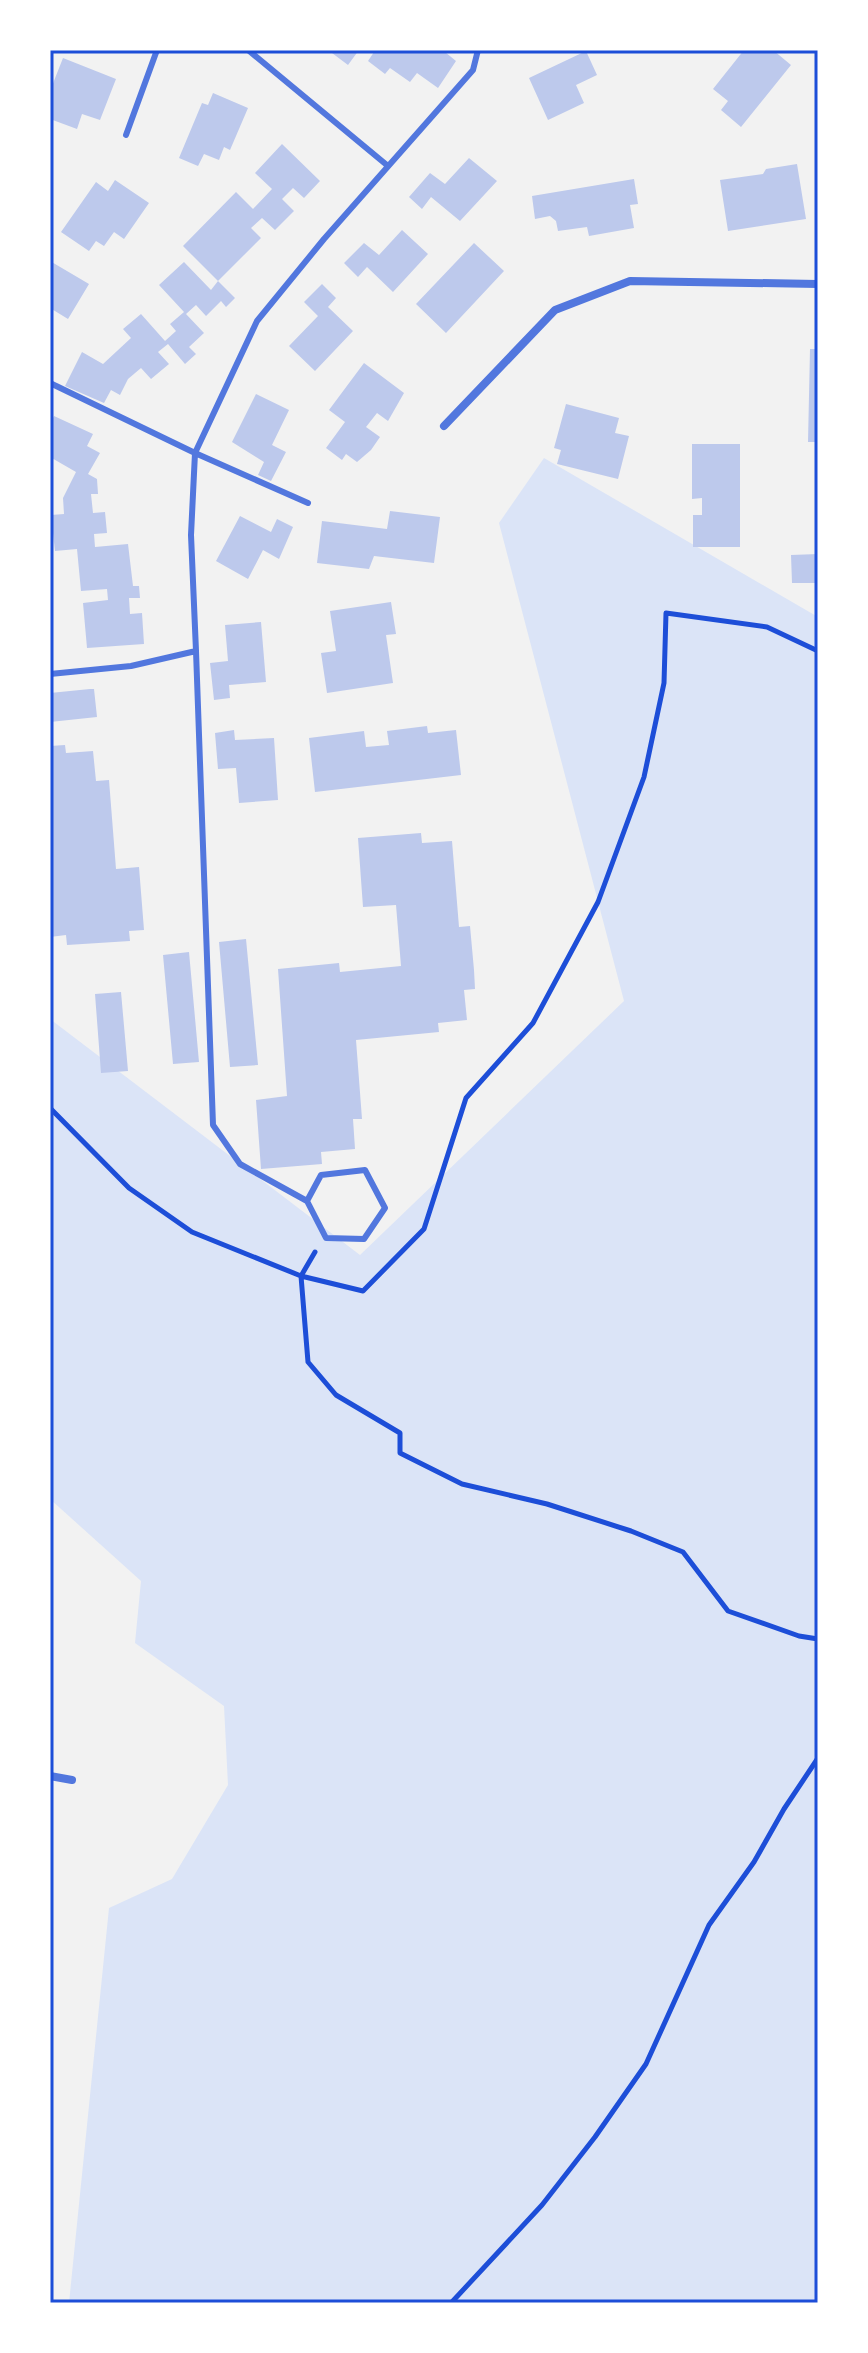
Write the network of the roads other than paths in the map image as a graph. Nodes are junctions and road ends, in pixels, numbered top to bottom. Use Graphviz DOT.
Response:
graph roads {
  1 [pos="157,50"];
  2 [pos="248,50"];
  3 [pos="478,50"];
  4 [pos="126,135"];
  5 [pos="388,166"];
  6 [pos="818,284"];
  7 [pos="50,383"];
  8 [pos="444,426"];
  9 [pos="195,453"];
  10 [pos="308,503"];
  11 [pos="196,651"];
  12 [pos="50,674"];
  13 [pos="307,1201"];
  14 [pos="50,1776"];
  15 [pos="72,1780"];
  1 -- 4 [label="lane"];
  2 -- 5 [label="lane"];
  3 -- 5 [label="lane"];
  5 -- 9 [label="lane"];
  6 -- 8 [label="street"];
  7 -- 9 [label="lane"];
  9 -- 10 [label="lane"];
  9 -- 11 [label="lane"];
  11 -- 12 [label="lane"];
  11 -- 13 [label="lane"];
  13 -- 13 [label="lane"];
  14 -- 15 [label="street"];
}
